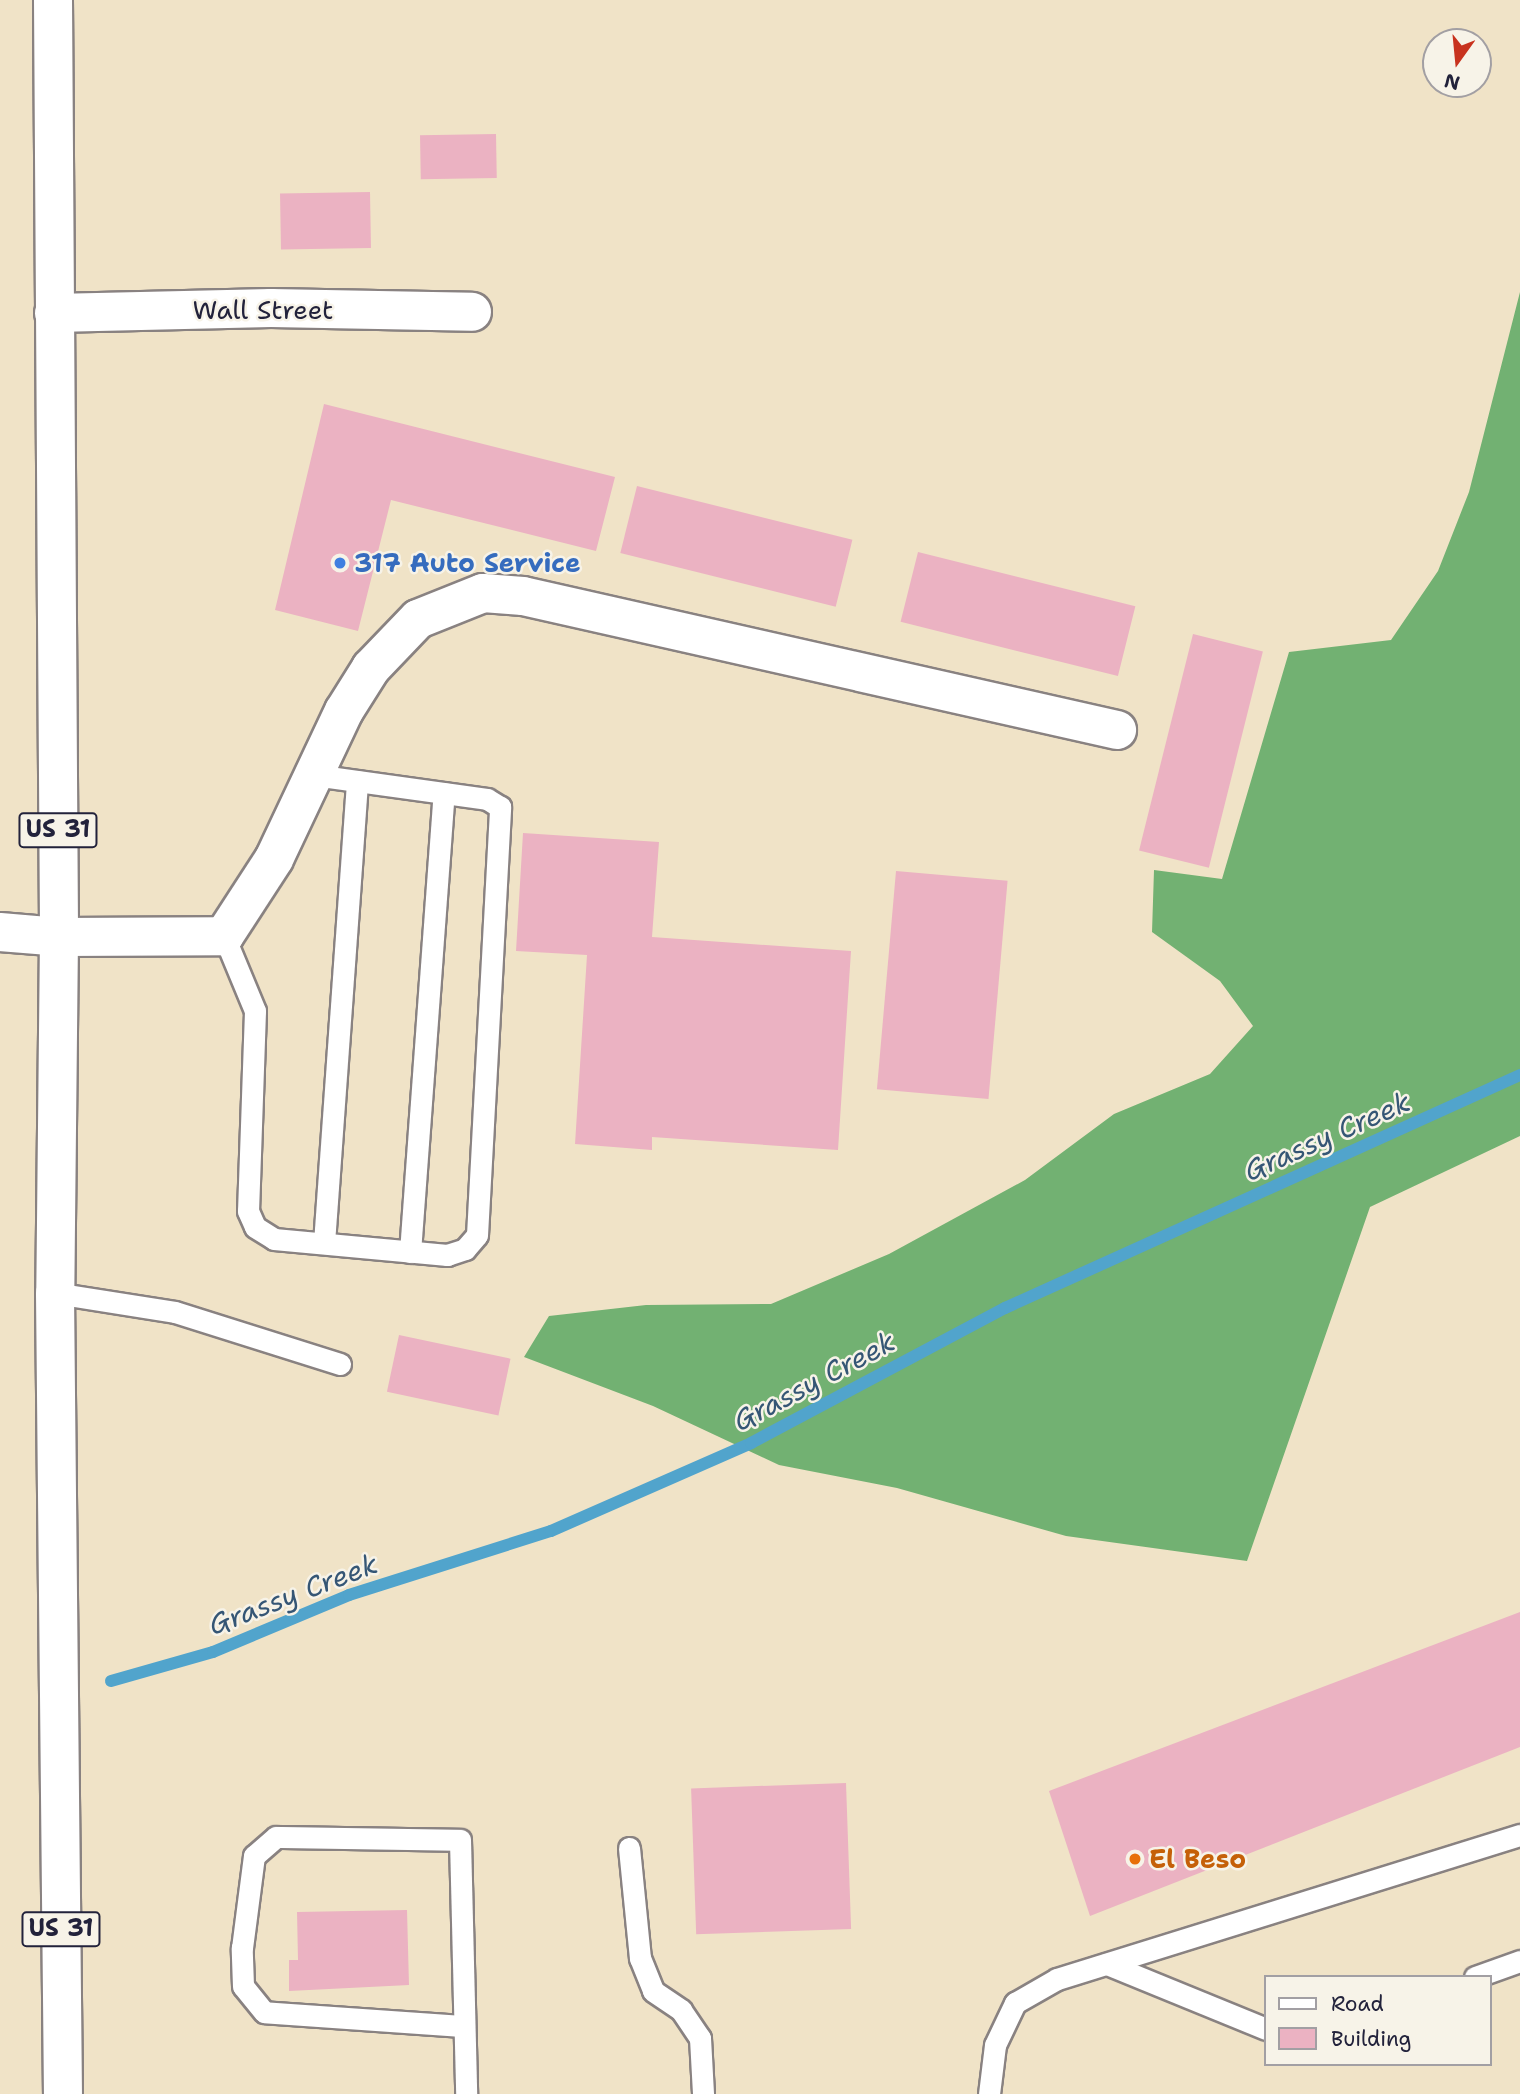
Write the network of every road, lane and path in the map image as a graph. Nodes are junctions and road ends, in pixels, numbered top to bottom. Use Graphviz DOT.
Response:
graph roads {
  1 [pos="53,3"];
  2 [pos="472,312"];
  3 [pos="54,313"];
  4 [pos="1117,730"];
  5 [pos="314,775"];
  6 [pos="357,781"];
  7 [pos="444,793"];
  8 [pos="0,932"];
  9 [pos="224,936"];
  10 [pos="59,937"];
  11 [pos="324,1244"];
  12 [pos="410,1252"];
  13 [pos="55,1293"];
  14 [pos="340,1364"];
  15 [pos="1520,1835"];
  16 [pos="629,1848"];
  17 [pos="1520,1961"];
  18 [pos="1107,1964"];
  19 [pos="1481,1975"];
  20 [pos="462,2026"];
  21 [pos="1264,2028"];
  22 [pos="63,2094"];
  23 [pos="466,2094"];
  24 [pos="703,2094"];
  25 [pos="989,2094"];
  1 -- 3 [label="main road, US 31"];
  2 -- 3 [label="main road, Wall Street"];
  3 -- 10 [label="main road, US 31"];
  4 -- 5 [label="main road"];
  5 -- 6 [label="lane"];
  5 -- 9 [label="main road"];
  6 -- 7 [label="lane"];
  6 -- 11 [label="lane"];
  7 -- 12 [label="lane"];
  7 -- 12 [label="lane"];
  8 -- 10 [label="main road"];
  9 -- 10 [label="main road"];
  9 -- 11 [label="lane"];
  10 -- 13 [label="main road, US 31"];
  11 -- 12 [label="lane"];
  13 -- 14 [label="lane"];
  13 -- 22 [label="main road, US 31"];
  15 -- 18 [label="lane"];
  16 -- 24 [label="lane"];
  17 -- 19 [label="lane"];
  18 -- 21 [label="lane"];
  18 -- 25 [label="lane"];
  20 -- 20 [label="lane"];
  20 -- 23 [label="lane"];
}
